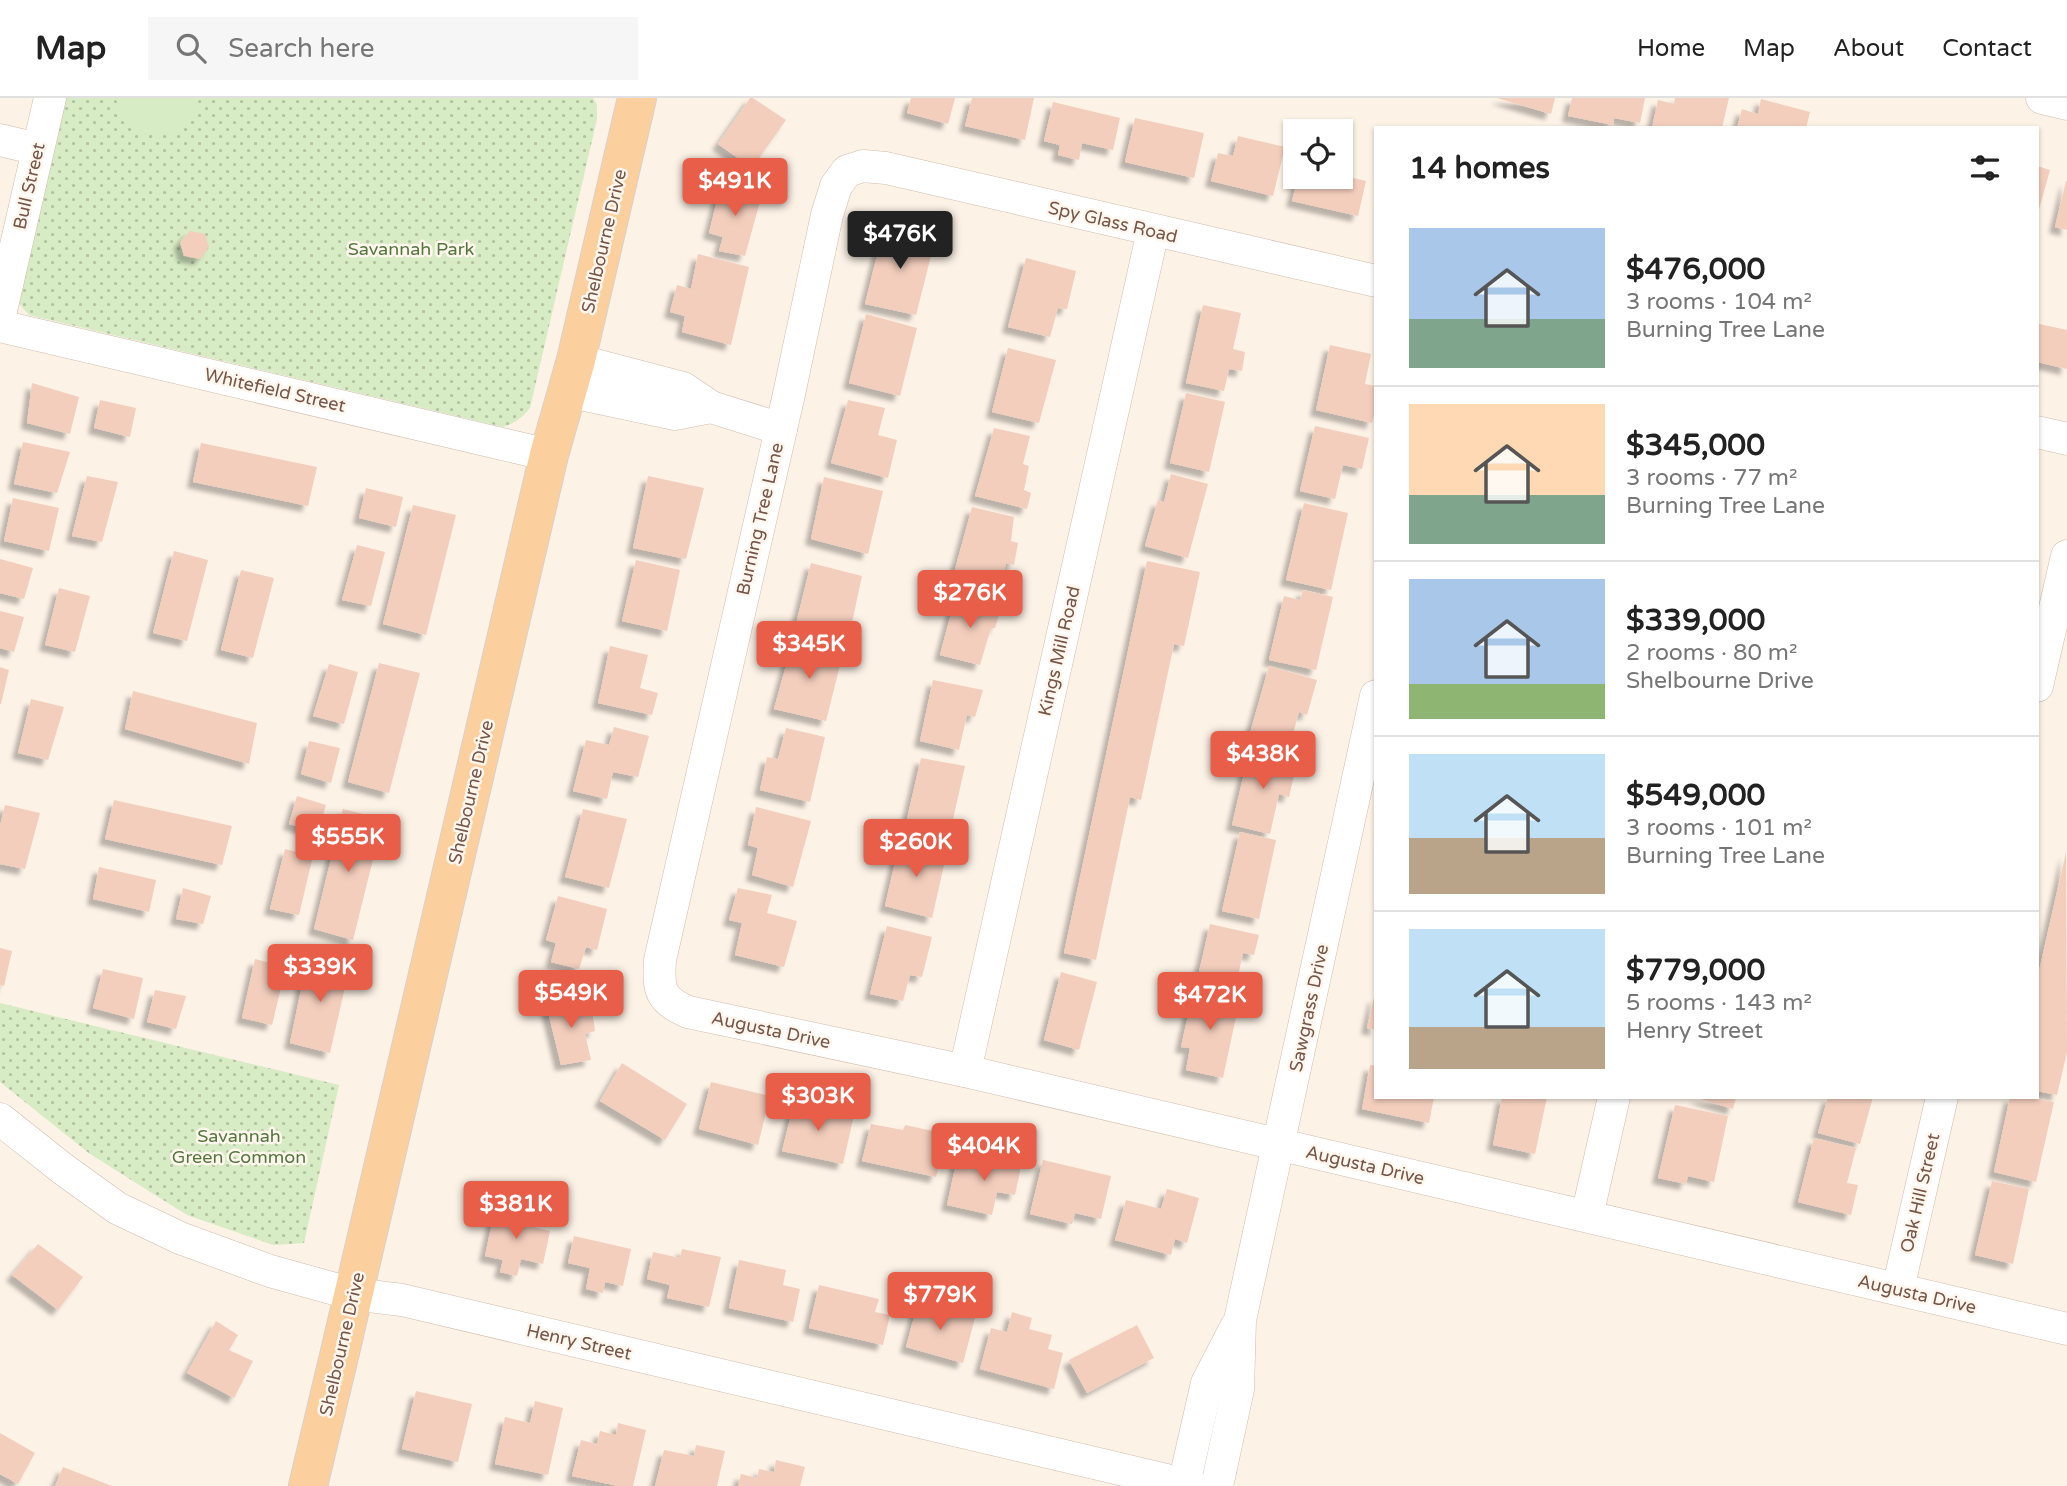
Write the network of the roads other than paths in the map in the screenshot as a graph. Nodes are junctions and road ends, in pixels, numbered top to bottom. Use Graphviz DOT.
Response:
graph roads {
  1 [pos="50,98"];
  2 [pos="637,98"];
  3 [pos="2042,98"];
  4 [pos="2067,104"];
  5 [pos="0,140"];
  6 [pos="38,149"];
  7 [pos="851,169"];
  8 [pos="1153,231"];
  9 [pos="1374,281"];
  10 [pos="0,315"];
  11 [pos="0,326"];
  12 [pos="571,376"];
  13 [pos="781,429"];
  14 [pos="2039,432"];
  15 [pos="2067,439"];
  16 [pos="549,455"];
  17 [pos="2067,556"];
  18 [pos="2039,677"];
  19 [pos="1374,705"];
  20 [pos="665,999"];
  21 [pos="965,1071"];
  22 [pos="1614,1099"];
  23 [pos="1942,1099"];
  24 [pos="0,1119"];
  25 [pos="1279,1146"];
  26 [pos="1587,1216"];
  27 [pos="1898,1289"];
  28 [pos="354,1294"];
  29 [pos="1240,1320"];
  30 [pos="2067,1329"];
  31 [pos="1188,1485"];
  32 [pos="307,1486"];
  33 [pos="1217,1486"];
  1 -- 6 [label="street, Bull Street"];
  2 -- 12 [label="main road, Shelbourne Drive"];
  3 -- 4 [label="street"];
  5 -- 6 [label="street"];
  6 -- 10 [label="street, Bull Street"];
  7 -- 8 [label="street, Spy Glass Road"];
  7 -- 13 [label="street, Burning Tree Lane"];
  8 -- 9 [label="street, Spy Glass Road"];
  8 -- 21 [label="street, Kings Mill Road"];
  11 -- 16 [label="street, Whitefield Street"];
  12 -- 13 [label="street"];
  12 -- 16 [label="main road, Shelbourne Drive"];
  13 -- 20 [label="street, Burning Tree Lane"];
  14 -- 15 [label="street"];
  16 -- 28 [label="main road, Shelbourne Drive"];
  17 -- 18 [label="street"];
  19 -- 25 [label="street, Sawgrass Drive"];
  20 -- 21 [label="street, Augusta Drive"];
  21 -- 25 [label="street, Augusta Drive"];
  22 -- 26 [label="street"];
  23 -- 27 [label="street, Oak Hill Street"];
  24 -- 28 [label="street, Henry Street"];
  25 -- 26 [label="street, Augusta Drive"];
  25 -- 29 [label="street, Sawgrass Drive"];
  26 -- 27 [label="street, Augusta Drive"];
  27 -- 30 [label="street, Augusta Drive"];
  28 -- 31 [label="street, Henry Street"];
  28 -- 32 [label="main road, Shelbourne Drive"];
  29 -- 31 [label="street, Sawgrass Drive"];
  29 -- 33 [label="street, Sawgrass Drive"];
}
